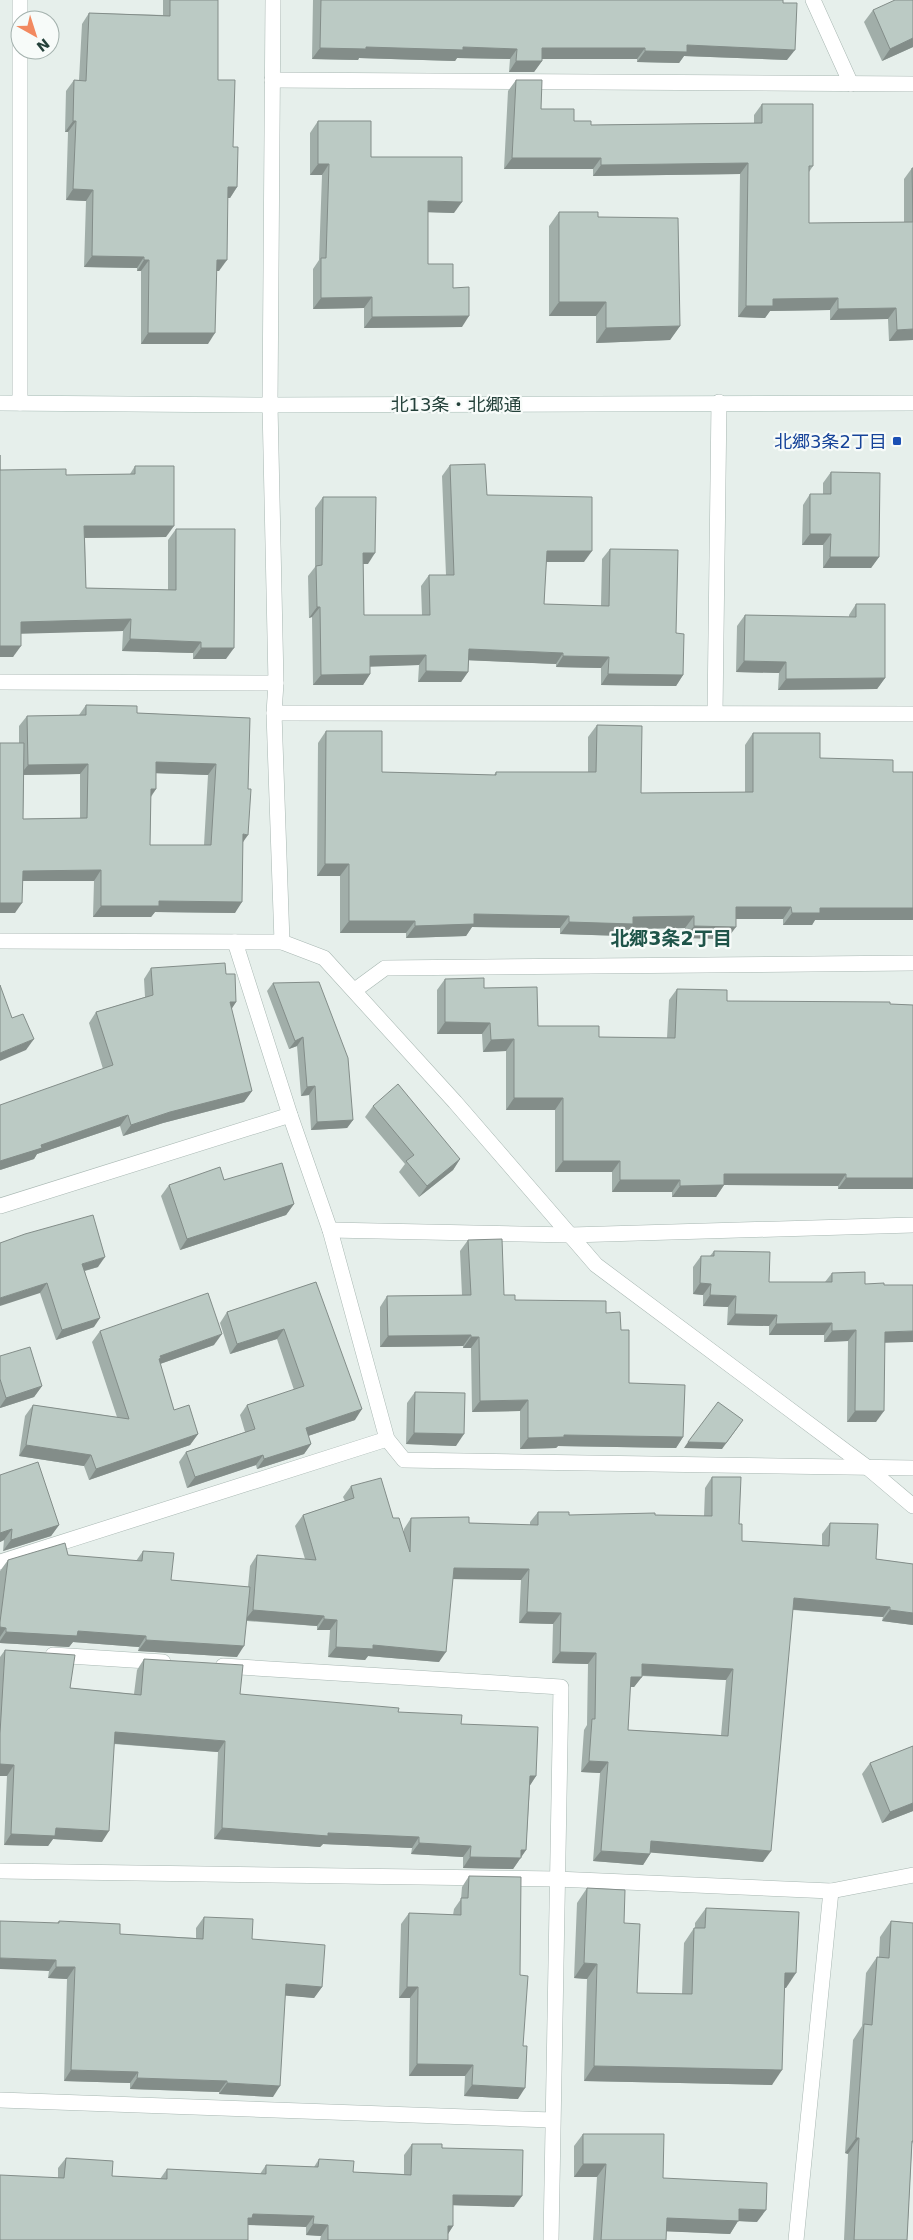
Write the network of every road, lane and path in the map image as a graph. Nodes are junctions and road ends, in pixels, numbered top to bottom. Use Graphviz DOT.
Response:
graph roads {
  1 [pos="20,0"];
  2 [pos="273,0"];
  3 [pos="813,0"];
  4 [pos="272,80"];
  5 [pos="851,84"];
  6 [pos="913,84"];
  7 [pos="719,402"];
  8 [pos="0,403"];
  9 [pos="913,403"];
  10 [pos="20,404"];
  11 [pos="270,405"];
  12 [pos="0,682"];
  13 [pos="276,683"];
  14 [pos="274,713"];
  15 [pos="714,713"];
  16 [pos="913,714"];
  17 [pos="0,941"];
  18 [pos="235,942"];
  19 [pos="282,942"];
  20 [pos="913,963"];
  21 [pos="355,990"];
  22 [pos="290,1115"];
  23 [pos="0,1206"];
  24 [pos="913,1225"];
  25 [pos="330,1230"];
  26 [pos="571,1236"];
  27 [pos="388,1439"];
  28 [pos="868,1468"];
  29 [pos="913,1468"];
  30 [pos="913,1506"];
  31 [pos="0,1562"];
  32 [pos="39,1654"];
  33 [pos="177,1663"];
  34 [pos="207,1665"];
  35 [pos="0,1871"];
  36 [pos="913,1874"];
  37 [pos="556,1879"];
  38 [pos="831,1891"];
  39 [pos="0,2100"];
  40 [pos="552,2120"];
  41 [pos="551,2240"];
  42 [pos="796,2240"];
  1 -- 10 [label="street"];
  2 -- 4 [label="street"];
  3 -- 5 [label="street"];
  4 -- 5 [label="street"];
  4 -- 11 [label="street"];
  5 -- 6 [label="street"];
  7 -- 9 [label="street, 北13条・北郷通"];
  7 -- 11 [label="street, 北13条・北郷通"];
  7 -- 15 [label="street"];
  8 -- 10 [label="street, 北13条・北郷通"];
  10 -- 11 [label="street, 北13条・北郷通"];
  11 -- 13 [label="street"];
  12 -- 13 [label="street"];
  13 -- 14 [label="street"];
  14 -- 15 [label="street"];
  14 -- 19 [label="street"];
  15 -- 16 [label="street"];
  17 -- 18 [label="street"];
  18 -- 19 [label="street"];
  18 -- 22 [label="street"];
  19 -- 21 [label="street"];
  20 -- 21 [label="street"];
  21 -- 26 [label="street"];
  22 -- 23 [label="street"];
  22 -- 25 [label="street"];
  24 -- 26 [label="street"];
  25 -- 26 [label="street"];
  25 -- 27 [label="street"];
  26 -- 28 [label="street"];
  27 -- 28 [label="street"];
  27 -- 31 [label="street"];
  28 -- 29 [label="street"];
  28 -- 30 [label="street"];
  32 -- 33 [label="street"];
  34 -- 37 [label="street"];
  35 -- 37 [label="street"];
  36 -- 38 [label="street"];
  37 -- 38 [label="street"];
  37 -- 40 [label="street"];
  38 -- 42 [label="street"];
  39 -- 40 [label="street"];
  40 -- 41 [label="street"];
}
